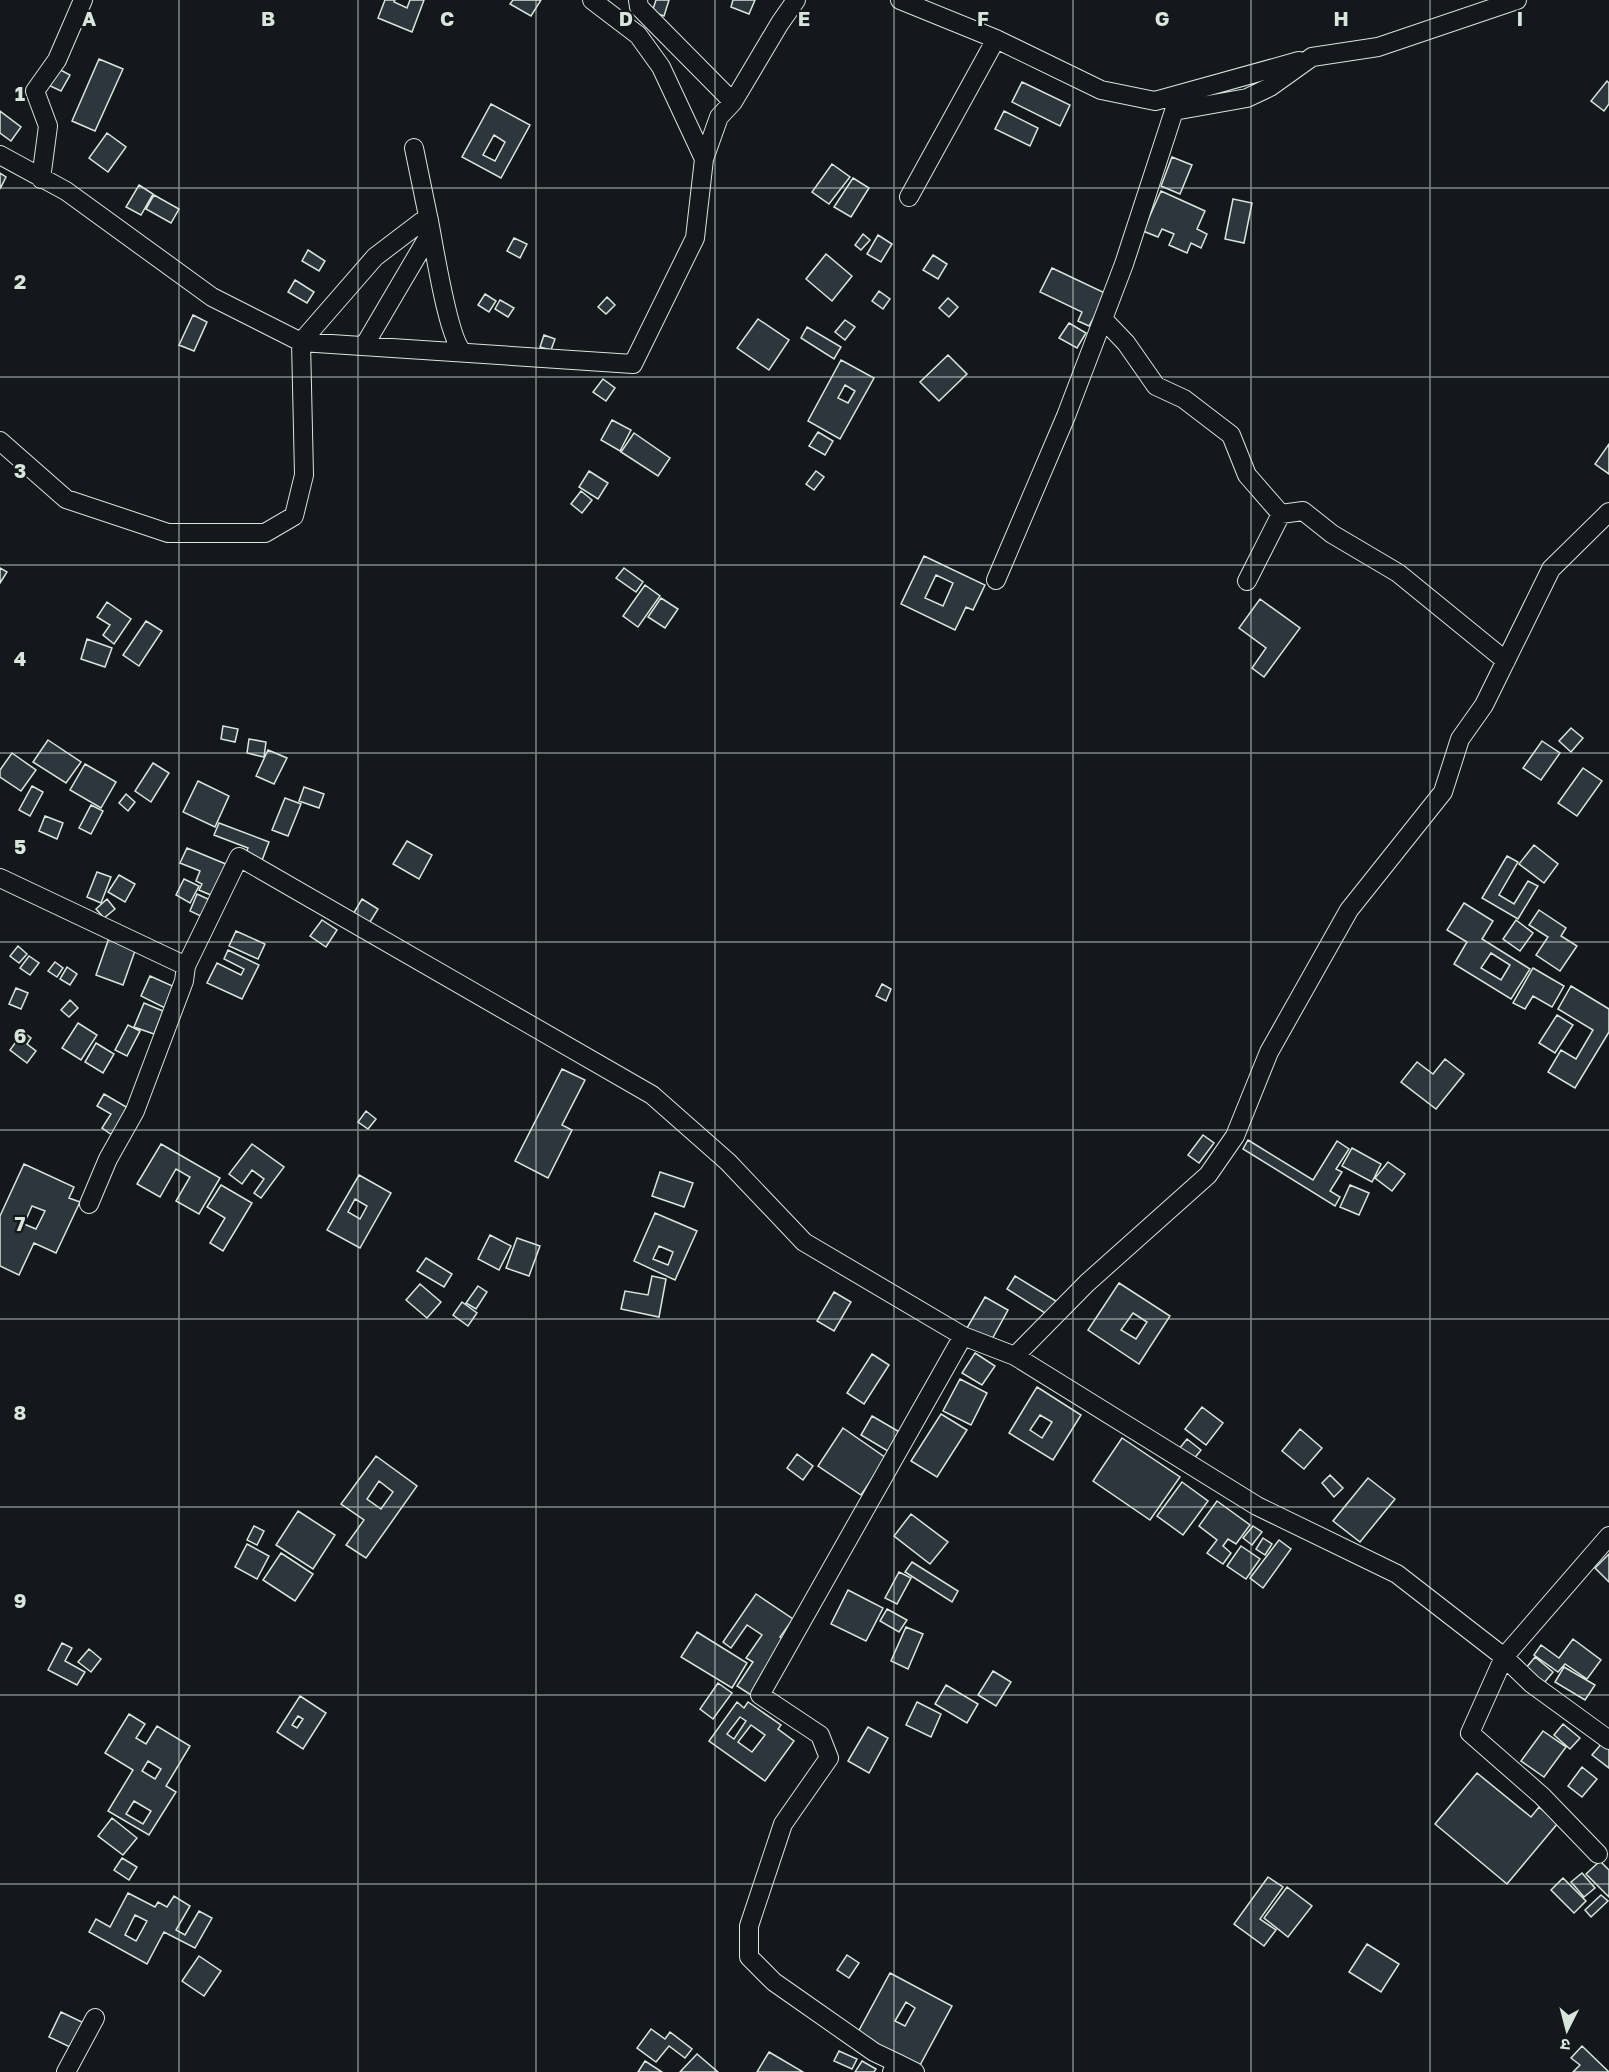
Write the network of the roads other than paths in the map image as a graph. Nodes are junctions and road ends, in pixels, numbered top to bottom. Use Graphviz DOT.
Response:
graph roads {
  1 [pos="83,0"];
  2 [pos="592,0"];
  3 [pos="638,0"];
  4 [pos="796,0"];
  5 [pos="900,0"];
  6 [pos="1517,0"];
  7 [pos="996,39"];
  8 [pos="1312,57"];
  9 [pos="733,102"];
  10 [pos="414,148"];
  11 [pos="0,155"];
  12 [pos="704,159"];
  13 [pos="41,179"];
  14 [pos="909,197"];
  15 [pos="430,226"];
  16 [pos="1102,319"];
  17 [pos="301,342"];
  18 [pos="364,346"];
  19 [pos="464,353"];
  20 [pos="0,441"];
  21 [pos="1609,512"];
  22 [pos="1281,514"];
  23 [pos="996,580"];
  24 [pos="1247,581"];
  25 [pos="1506,661"];
  26 [pos="0,878"];
  27 [pos="186,966"];
  28 [pos="89,1204"];
  29 [pos="963,1336"];
  30 [pos="1015,1356"];
  31 [pos="1609,1536"];
  32 [pos="1504,1657"];
  33 [pos="1609,1740"];
  34 [pos="1598,1854"];
  35 [pos="95,2018"];
  36 [pos="895,2068"];
  37 [pos="66,2072"];
  38 [pos="915,2072"];
  1 -- 13 [label="street"];
  2 -- 12 [label="street"];
  3 -- 9 [label="street"];
  4 -- 9 [label="street"];
  5 -- 7 [label="street"];
  6 -- 8 [label="street"];
  7 -- 8 [label="street"];
  7 -- 14 [label="street"];
  8 -- 16 [label="street"];
  9 -- 12 [label="street"];
  10 -- 15 [label="street"];
  11 -- 13 [label="street"];
  12 -- 19 [label="street"];
  13 -- 17 [label="street"];
  15 -- 17 [label="street"];
  15 -- 18 [label="street"];
  15 -- 19 [label="street"];
  16 -- 22 [label="street"];
  16 -- 23 [label="street"];
  17 -- 18 [label="street"];
  17 -- 20 [label="street"];
  18 -- 19 [label="street"];
  21 -- 25 [label="street"];
  22 -- 24 [label="street"];
  22 -- 25 [label="street"];
  25 -- 30 [label="street"];
  26 -- 27 [label="street"];
  27 -- 28 [label="street"];
  27 -- 29 [label="street"];
  29 -- 30 [label="street"];
  29 -- 36 [label="street"];
  30 -- 32 [label="street"];
  31 -- 32 [label="street"];
  32 -- 33 [label="street"];
  32 -- 34 [label="street"];
  35 -- 37 [label="street"];
  36 -- 38 [label="street"];
}
